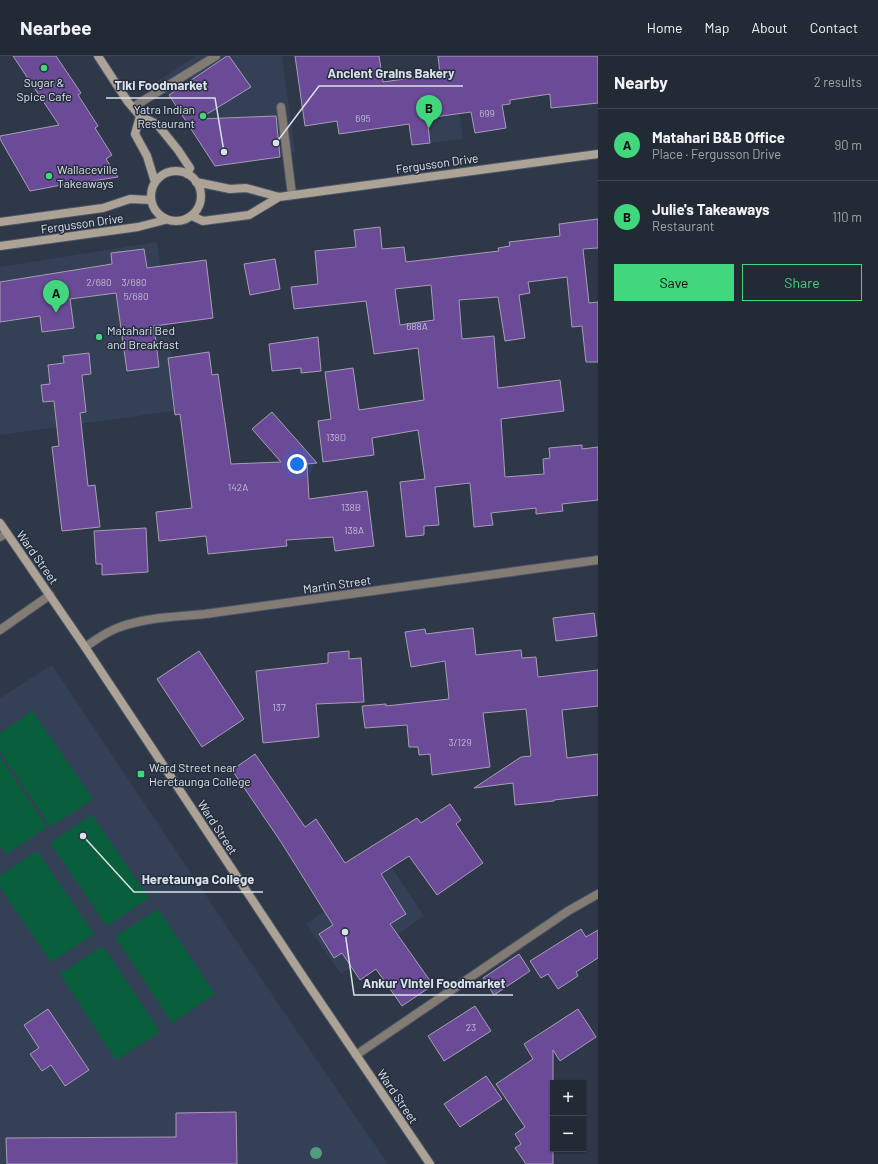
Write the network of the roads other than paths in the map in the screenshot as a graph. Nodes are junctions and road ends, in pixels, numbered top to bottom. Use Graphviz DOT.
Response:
graph roads {
  1 [pos="98,56"];
  2 [pos="216,56"];
  3 [pos="133,107"];
  4 [pos="281,107"];
  5 [pos="140,116"];
  6 [pos="598,154"];
  7 [pos="187,174"];
  8 [pos="154,182"];
  9 [pos="196,182"];
  10 [pos="292,195"];
  11 [pos="279,196"];
  12 [pos="151,200"];
  13 [pos="192,216"];
  14 [pos="166,220"];
  15 [pos="0,222"];
  16 [pos="0,246"];
  17 [pos="0,523"];
  18 [pos="3,535"];
  19 [pos="598,560"];
  20 [pos="50,595"];
  21 [pos="0,630"];
  22 [pos="85,647"];
  23 [pos="598,894"];
  24 [pos="356,1055"];
  25 [pos="430,1164"];
  1 -- 3 [label="street"];
  2 -- 3 [label="street"];
  3 -- 5 [label="street"];
  4 -- 10 [label="street"];
  5 -- 7 [label="street"];
  5 -- 8 [label="street"];
  6 -- 10 [label="street, Fergusson Drive"];
  7 -- 8 [label="street"];
  7 -- 9 [label="street"];
  8 -- 12 [label="street"];
  9 -- 11 [label="street, Fergusson Drive"];
  9 -- 13 [label="street"];
  10 -- 11 [label="street, Fergusson Drive"];
  11 -- 13 [label="street, Fergusson Drive"];
  12 -- 14 [label="street"];
  12 -- 15 [label="street, Fergusson Drive"];
  13 -- 14 [label="street"];
  14 -- 16 [label="street, Fergusson Drive"];
  17 -- 18 [label="street, Ward Street"];
  18 -- 20 [label="street, Ward Street"];
  19 -- 22 [label="street, Martin Street"];
  20 -- 21 [label="street"];
  20 -- 22 [label="street, Ward Street"];
  22 -- 24 [label="street, Ward Street"];
  23 -- 24 [label="street"];
  24 -- 25 [label="street, Ward Street"];
}
